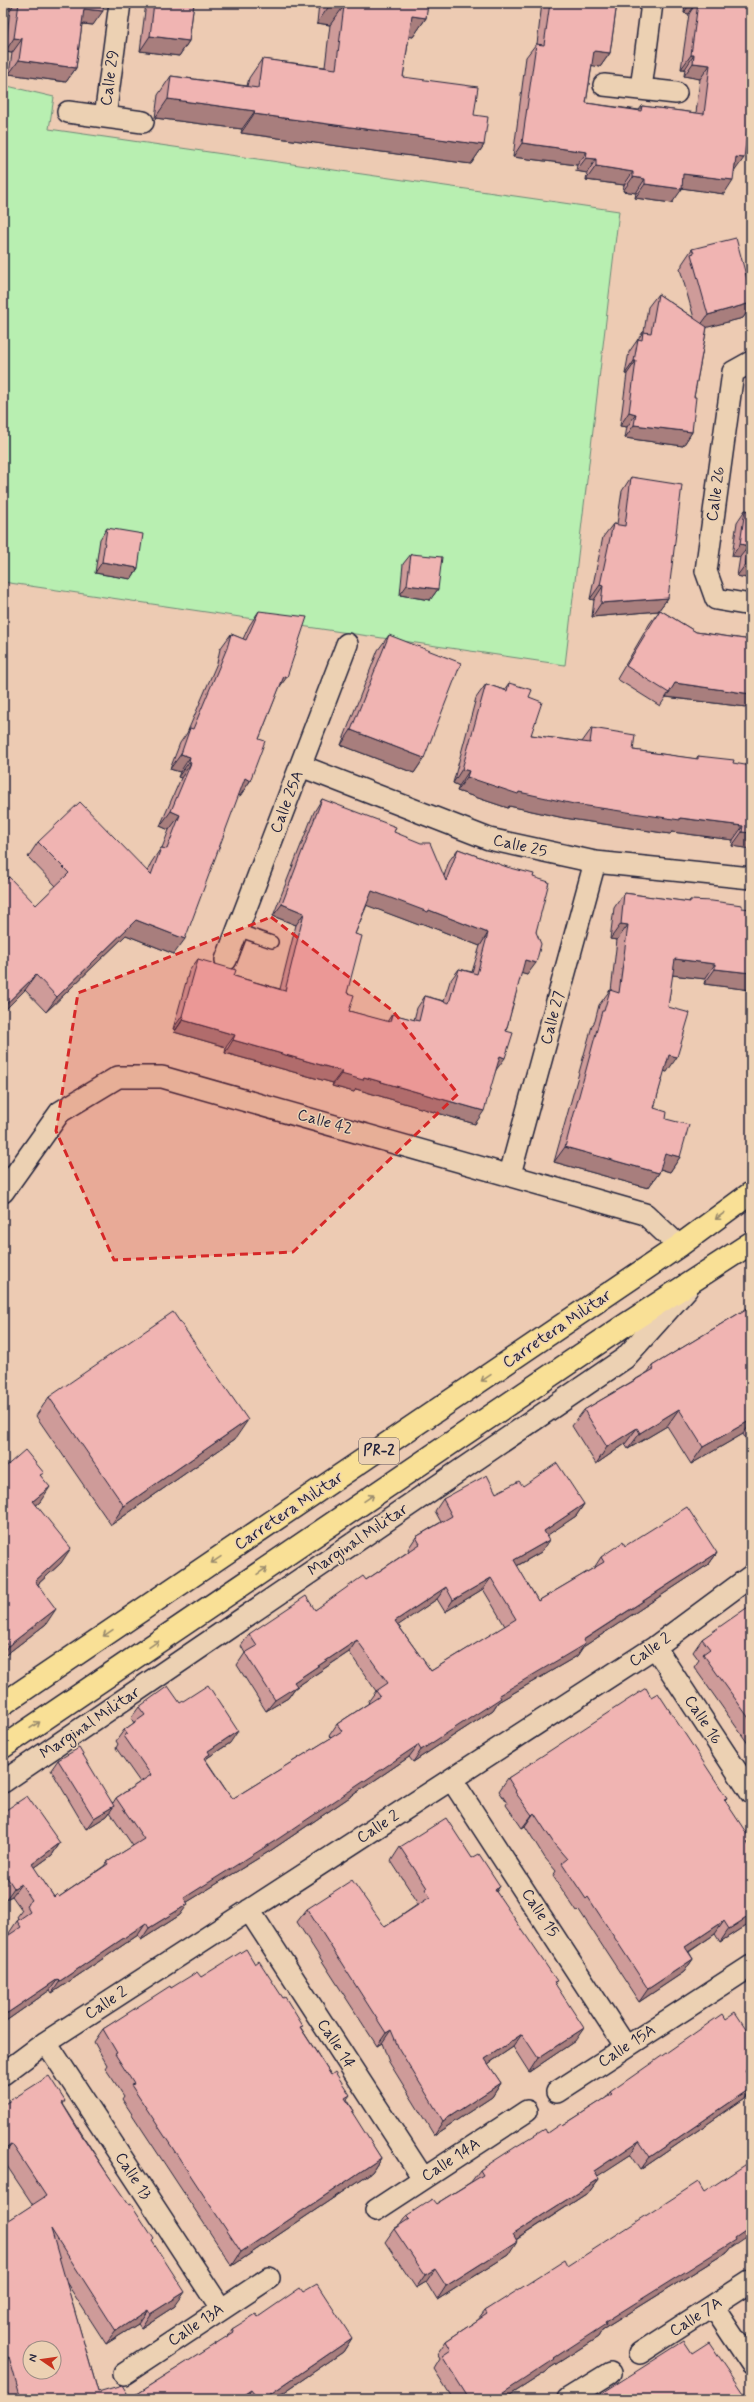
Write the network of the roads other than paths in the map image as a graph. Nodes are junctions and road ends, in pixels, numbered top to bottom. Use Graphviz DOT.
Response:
graph roads {
  1 [pos="120,3"];
  2 [pos="652,3"];
  3 [pos="604,85"];
  4 [pos="641,89"];
  5 [pos="676,93"];
  6 [pos="68,112"];
  7 [pos="105,117"];
  8 [pos="143,122"];
  9 [pos="751,362"];
  10 [pos="751,605"];
  11 [pos="347,644"];
  12 [pos="301,766"];
  13 [pos="595,862"];
  14 [pos="751,878"];
  15 [pos="237,930"];
  16 [pos="272,942"];
  17 [pos="226,960"];
  18 [pos="510,1174"];
  19 [pos="3,1192"];
  20 [pos="751,1193"];
  21 [pos="751,1243"];
  22 [pos="679,1246"];
  23 [pos="696,1279"];
  24 [pos="751,1576"];
  25 [pos="655,1647"];
  26 [pos="3,1704"];
  27 [pos="3,1747"];
  28 [pos="452,1780"];
  29 [pos="3,1782"];
  30 [pos="751,1793"];
  31 [pos="249,1910"];
  32 [pos="751,1966"];
  33 [pos="46,2042"];
  34 [pos="626,2047"];
  35 [pos="3,2074"];
  36 [pos="556,2092"];
  37 [pos="527,2111"];
  38 [pos="423,2178"];
  39 [pos="376,2210"];
  40 [pos="269,2278"];
  41 [pos="751,2281"];
  42 [pos="713,2306"];
  43 [pos="221,2309"];
  44 [pos="640,2353"];
  45 [pos="751,2364"];
  46 [pos="610,2373"];
  47 [pos="124,2374"];
  48 [pos="568,2399"];
  1 -- 7 [label="street, Calle 29"];
  2 -- 4 [label="street"];
  3 -- 4 [label="street"];
  4 -- 5 [label="street"];
  6 -- 7 [label="street, Calle 29"];
  7 -- 8 [label="street"];
  9 -- 10 [label="street, Calle 26"];
  11 -- 12 [label="street, Calle 25A"];
  12 -- 13 [label="street, Calle 25"];
  12 -- 15 [label="street, Calle 25A"];
  13 -- 14 [label="street, Calle 25"];
  13 -- 18 [label="street, Calle 27"];
  15 -- 16 [label="lane"];
  15 -- 17 [label="street, Calle 25A"];
  18 -- 19 [label="street, Calle 42"];
  18 -- 22 [label="street, Calle 42"];
  20 -- 22 [label="main road, Carretera Militar / PR-2, one-way"];
  21 -- 23 [label="main road, PR-2"];
  22 -- 26 [label="main road, Carretera Militar / PR-2, one-way"];
  27 -- 23 [label="main road, PR-2, one-way"];
  23 -- 29 [label="street, Marginal Militar"];
  24 -- 25 [label="street, Calle 2"];
  25 -- 28 [label="street, Calle 2"];
  25 -- 30 [label="street, Calle 16"];
  28 -- 31 [label="street, Calle 2"];
  28 -- 34 [label="street, Calle 15"];
  31 -- 33 [label="street, Calle 2"];
  31 -- 38 [label="street, Calle 14"];
  32 -- 34 [label="street, Calle 15A"];
  33 -- 35 [label="street, Calle 2"];
  33 -- 43 [label="street, Calle 13"];
  34 -- 36 [label="street, Calle 15A"];
  37 -- 38 [label="street, Calle 14A"];
  38 -- 39 [label="street, Calle 14A"];
  40 -- 43 [label="street, Calle 13A"];
  41 -- 42 [label="street, Calle 7A"];
  42 -- 44 [label="street, Calle 7A"];
  42 -- 45 [label="street"];
  43 -- 47 [label="street, Calle 13A"];
  46 -- 48 [label="street"];
}
